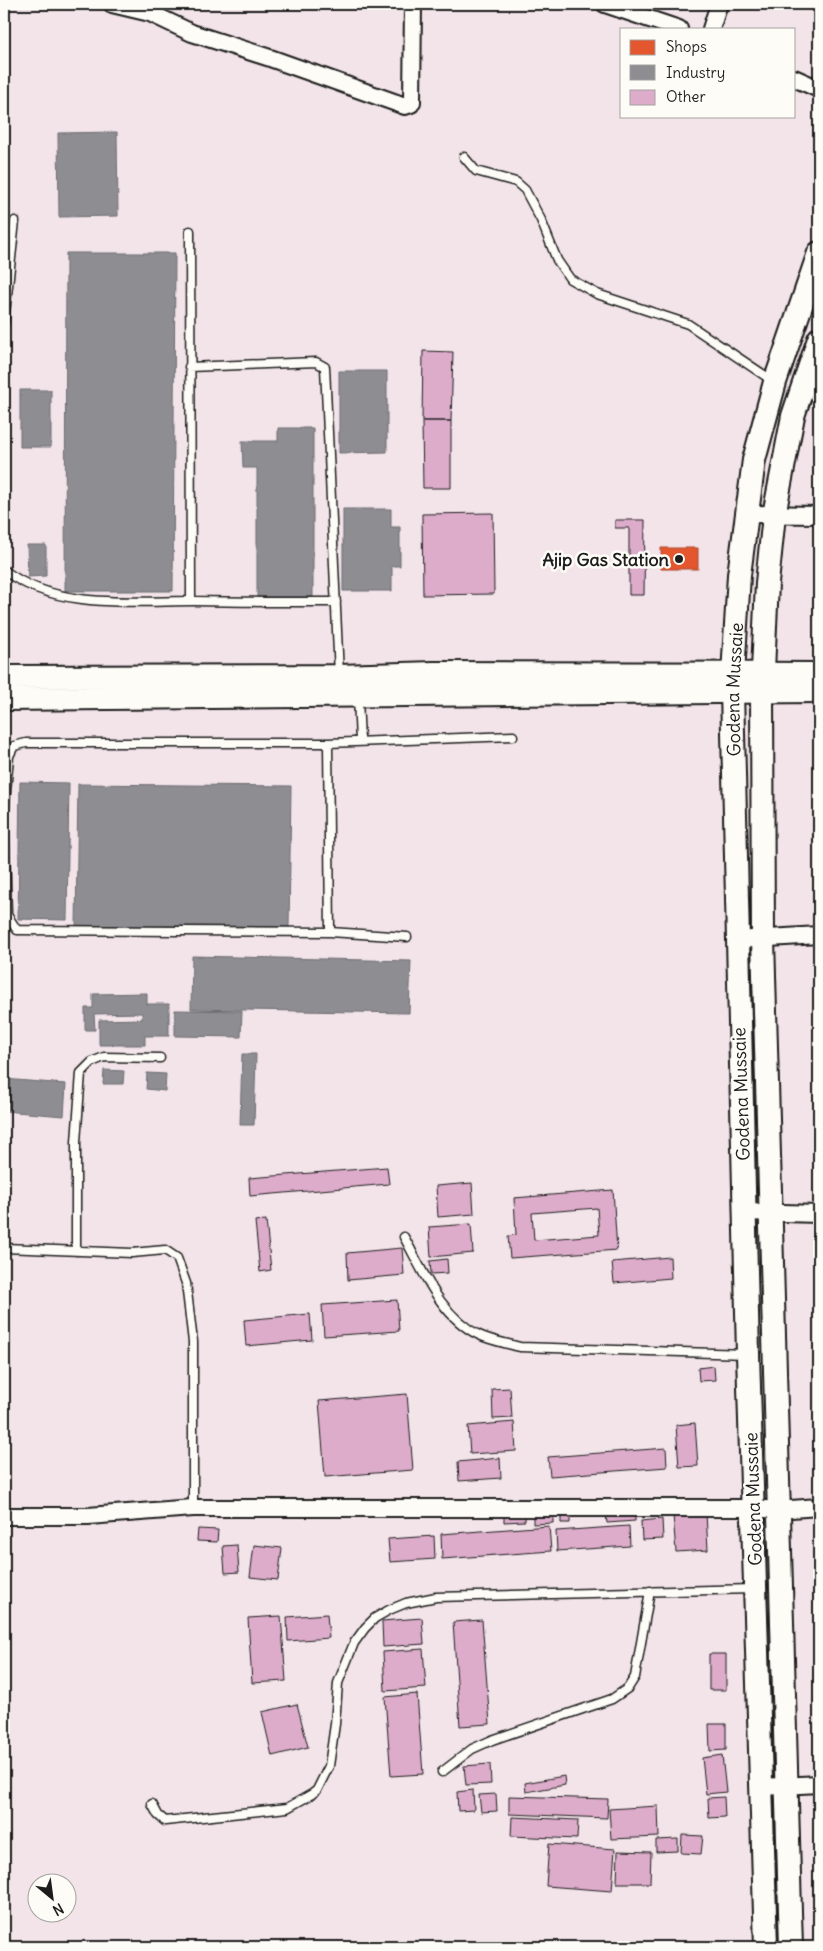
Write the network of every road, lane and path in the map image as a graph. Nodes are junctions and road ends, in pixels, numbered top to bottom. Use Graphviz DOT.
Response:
graph roads {
  1 [pos="112,4"];
  2 [pos="413,4"];
  3 [pos="604,4"];
  4 [pos="719,4"];
  5 [pos="676,28"];
  6 [pos="711,28"];
  7 [pos="796,79"];
  8 [pos="819,89"];
  9 [pos="464,157"];
  10 [pos="15,221"];
  11 [pos="190,231"];
  12 [pos="819,252"];
  13 [pos="813,294"];
  14 [pos="4,323"];
  15 [pos="819,339"];
  16 [pos="189,367"];
  17 [pos="775,382"];
  18 [pos="747,514"];
  19 [pos="774,515"];
  20 [pos="819,515"];
  21 [pos="4,570"];
  22 [pos="191,601"];
  23 [pos="336,602"];
  24 [pos="819,674"];
  25 [pos="4,677"];
  26 [pos="732,682"];
  27 [pos="763,684"];
  28 [pos="348,686"];
  29 [pos="819,691"];
  30 [pos="4,699"];
  31 [pos="513,736"];
  32 [pos="360,741"];
  33 [pos="328,743"];
  34 [pos="330,932"];
  35 [pos="819,935"];
  36 [pos="408,936"];
  37 [pos="763,939"];
  38 [pos="736,940"];
  39 [pos="160,1058"];
  40 [pos="745,1212"];
  41 [pos="770,1213"];
  42 [pos="819,1214"];
  43 [pos="404,1237"];
  44 [pos="4,1248"];
  45 [pos="76,1251"];
  46 [pos="748,1354"];
  47 [pos="193,1508"];
  48 [pos="754,1508"];
  49 [pos="819,1508"];
  50 [pos="778,1510"];
  51 [pos="4,1516"];
  52 [pos="755,1589"];
  53 [pos="650,1591"];
  54 [pos="442,1772"];
  55 [pos="819,1784"];
  56 [pos="787,1786"];
  57 [pos="762,1787"];
  58 [pos="152,1804"];
  59 [pos="766,1947"];
  60 [pos="791,1947"];
  1 -- 2 [label="street"];
  3 -- 5 [label="street"];
  4 -- 6 [label="street"];
  7 -- 8 [label="street"];
  9 -- 17 [label="lane"];
  10 -- 14 [label="lane"];
  11 -- 16 [label="lane"];
  12 -- 13 [label="street, Godena Mussaie"];
  13 -- 17 [label="street, Godena Mussaie"];
  15 -- 19 [label="street, Godena Mussaie"];
  16 -- 22 [label="lane"];
  16 -- 23 [label="lane"];
  17 -- 18 [label="street, Godena Mussaie"];
  18 -- 19 [label="street"];
  18 -- 26 [label="street, Godena Mussaie"];
  19 -- 20 [label="street"];
  19 -- 27 [label="street, Godena Mussaie"];
  21 -- 22 [label="lane"];
  22 -- 23 [label="lane"];
  23 -- 28 [label="lane"];
  24 -- 27 [label="street"];
  25 -- 28 [label="street"];
  26 -- 27 [label="street"];
  26 -- 28 [label="street"];
  26 -- 38 [label="street, Godena Mussaie"];
  27 -- 29 [label="street"];
  27 -- 37 [label="street, Godena Mussaie"];
  28 -- 30 [label="street"];
  28 -- 32 [label="lane"];
  31 -- 32 [label="lane"];
  32 -- 33 [label="lane"];
  33 -- 34 [label="lane"];
  33 -- 34 [label="lane"];
  34 -- 36 [label="lane"];
  35 -- 37 [label="street"];
  37 -- 38 [label="street"];
  37 -- 41 [label="street, Godena Mussaie"];
  38 -- 40 [label="street, Godena Mussaie"];
  39 -- 45 [label="lane"];
  40 -- 41 [label="street"];
  40 -- 46 [label="street, Godena Mussaie"];
  41 -- 42 [label="street"];
  41 -- 50 [label="street, Godena Mussaie"];
  43 -- 46 [label="lane"];
  44 -- 45 [label="lane"];
  45 -- 47 [label="lane"];
  46 -- 48 [label="street, Godena Mussaie"];
  47 -- 48 [label="street"];
  47 -- 51 [label="street"];
  48 -- 50 [label="street"];
  48 -- 52 [label="street, Godena Mussaie"];
  49 -- 50 [label="street"];
  50 -- 56 [label="street, Godena Mussaie"];
  52 -- 53 [label="lane"];
  52 -- 57 [label="street, Godena Mussaie"];
  53 -- 54 [label="lane"];
  53 -- 58 [label="lane"];
  55 -- 56 [label="street"];
  56 -- 57 [label="street"];
  56 -- 60 [label="street, Godena Mussaie"];
  57 -- 59 [label="street, Godena Mussaie"];
}
